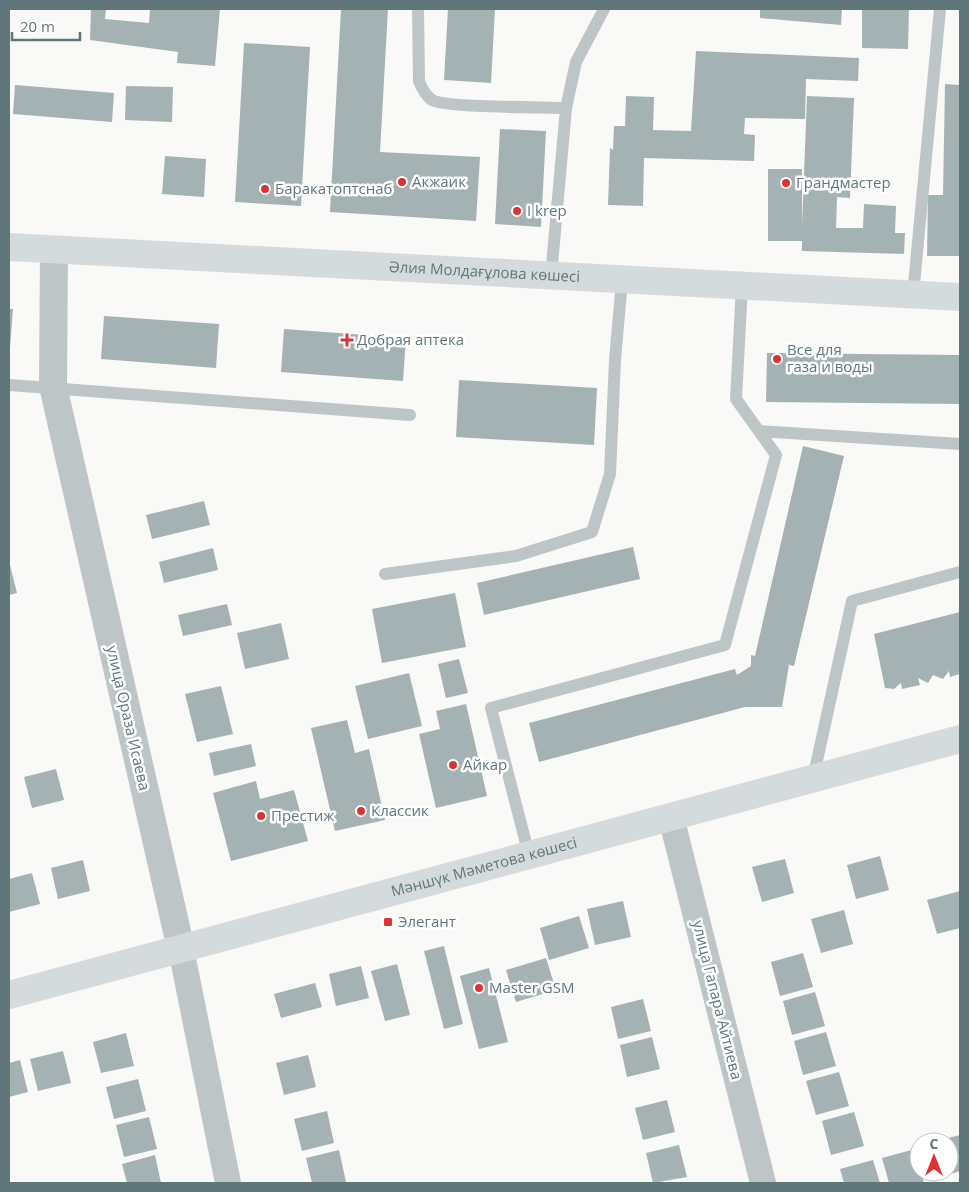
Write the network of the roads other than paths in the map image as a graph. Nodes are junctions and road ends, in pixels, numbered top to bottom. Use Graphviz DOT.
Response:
graph roads {
  1 [pos="418,9"];
  2 [pos="604,9"];
  3 [pos="940,9"];
  4 [pos="566,108"];
  5 [pos="9,246"];
  6 [pos="54,250"];
  7 [pos="551,276"];
  8 [pos="622,280"];
  9 [pos="742,286"];
  10 [pos="913,295"];
  11 [pos="960,297"];
  12 [pos="9,385"];
  13 [pos="53,386"];
  14 [pos="410,415"];
  15 [pos="759,432"];
  16 [pos="960,444"];
  17 [pos="960,572"];
  18 [pos="385,574"];
  19 [pos="960,739"];
  20 [pos="813,779"];
  21 [pos="671,817"];
  22 [pos="529,855"];
  23 [pos="181,949"];
  24 [pos="9,995"];
  25 [pos="228,1183"];
  26 [pos="763,1183"];
  1 -- 4 [label="lane"];
  2 -- 4 [label="lane"];
  3 -- 10 [label="lane"];
  4 -- 7 [label="lane"];
  5 -- 6 [label="main road, Әлия Молдағұлова көшесі"];
  6 -- 7 [label="main road, Әлия Молдағұлова көшесі"];
  6 -- 13 [label="street, улица Ораза Исаева"];
  7 -- 8 [label="main road, Әлия Молдағұлова көшесі"];
  8 -- 9 [label="main road, Әлия Молдағұлова көшесі"];
  8 -- 18 [label="lane"];
  9 -- 10 [label="main road, Әлия Молдағұлова көшесі"];
  9 -- 15 [label="lane"];
  10 -- 11 [label="main road, Әлия Молдағұлова көшесі"];
  12 -- 13 [label="lane"];
  13 -- 14 [label="lane"];
  13 -- 23 [label="street, улица Ораза Исаева"];
  15 -- 16 [label="lane"];
  15 -- 22 [label="lane"];
  17 -- 20 [label="lane"];
  19 -- 20 [label="main road, Мәншүк Мәметова көшесі"];
  20 -- 21 [label="main road, Мәншүк Мәметова көшесі"];
  21 -- 22 [label="main road, Мәншүк Мәметова көшесі"];
  21 -- 26 [label="street, улица Гапара Айтиева"];
  22 -- 23 [label="main road, Мәншүк Мәметова көшесі"];
  23 -- 24 [label="main road, Мәншүк Мәметова көшесі"];
  23 -- 25 [label="street, улица Ораза Исаева"];
}
